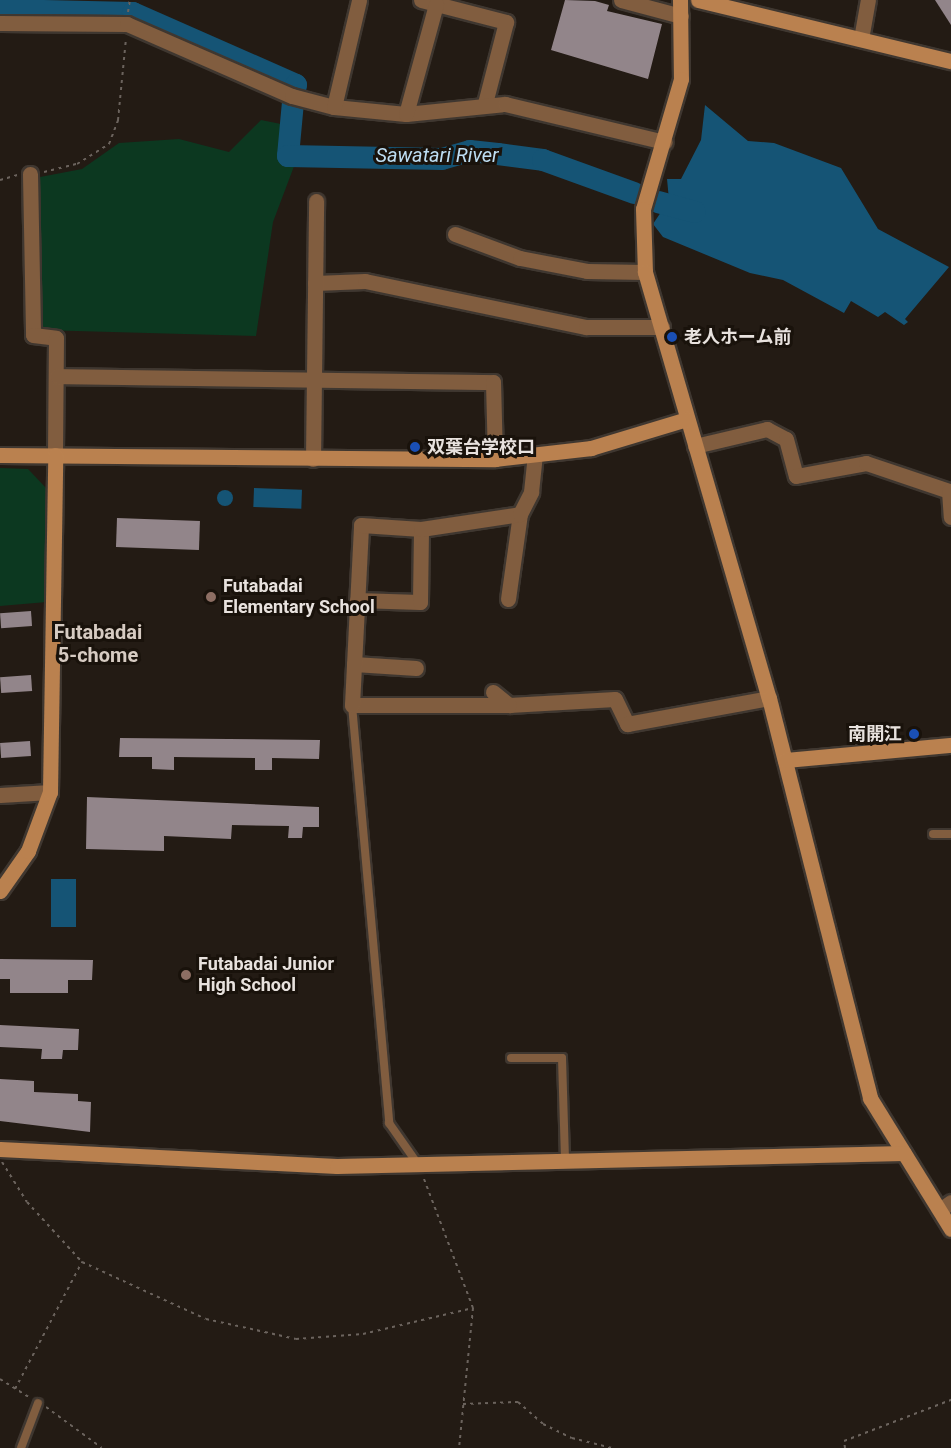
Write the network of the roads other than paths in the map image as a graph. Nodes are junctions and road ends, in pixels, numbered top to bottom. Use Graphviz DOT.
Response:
graph roads {
  1 [pos="359,0"];
  2 [pos="621,0"];
  3 [pos="699,0"];
  4 [pos="868,0"];
  5 [pos="429,2"];
  6 [pos="681,8"];
  7 [pos="0,23"];
  8 [pos="861,39"];
  9 [pos="951,61"];
  10 [pos="485,103"];
  11 [pos="334,107"];
  12 [pos="406,114"];
  13 [pos="665,142"];
  14 [pos="30,174"];
  15 [pos="316,201"];
  16 [pos="455,234"];
  17 [pos="645,272"];
  18 [pos="315,283"];
  19 [pos="662,327"];
  20 [pos="57,376"];
  21 [pos="314,378"];
  22 [pos="687,419"];
  23 [pos="695,446"];
  24 [pos="0,454"];
  25 [pos="55,455"];
  26 [pos="535,456"];
  27 [pos="313,459"];
  28 [pos="495,459"];
  29 [pos="520,514"];
  30 [pos="951,517"];
  31 [pos="421,529"];
  32 [pos="508,599"];
  33 [pos="357,600"];
  34 [pos="354,664"];
  35 [pos="416,668"];
  36 [pos="493,692"];
  37 [pos="769,698"];
  38 [pos="352,705"];
  39 [pos="509,705"];
  40 [pos="951,745"];
  41 [pos="786,760"];
  42 [pos="50,792"];
  43 [pos="0,795"];
  44 [pos="933,834"];
  45 [pos="951,834"];
  46 [pos="0,891"];
  47 [pos="511,1058"];
  48 [pos="0,1149"];
  49 [pos="904,1153"];
  50 [pos="565,1161"];
  51 [pos="418,1166"];
  52 [pos="946,1206"];
  53 [pos="951,1228"];
  54 [pos="38,1402"];
  55 [pos="21,1448"];
  1 -- 11 [label="street"];
  2 -- 6 [label="street"];
  3 -- 8 [label="street"];
  4 -- 8 [label="street"];
  5 -- 10 [label="street"];
  5 -- 12 [label="street"];
  6 -- 13 [label="street"];
  7 -- 11 [label="street"];
  8 -- 9 [label="street"];
  10 -- 12 [label="street"];
  10 -- 13 [label="street"];
  11 -- 12 [label="street"];
  13 -- 17 [label="street"];
  14 -- 20 [label="street"];
  15 -- 18 [label="street"];
  16 -- 17 [label="street"];
  17 -- 19 [label="street"];
  18 -- 19 [label="street"];
  18 -- 21 [label="street"];
  19 -- 22 [label="street"];
  20 -- 21 [label="street"];
  20 -- 25 [label="street"];
  21 -- 27 [label="street"];
  21 -- 28 [label="street"];
  22 -- 23 [label="street"];
  22 -- 26 [label="street"];
  23 -- 30 [label="street"];
  23 -- 37 [label="street"];
  24 -- 25 [label="street"];
  25 -- 27 [label="street"];
  25 -- 42 [label="street"];
  26 -- 28 [label="street"];
  26 -- 29 [label="street"];
  27 -- 28 [label="street"];
  29 -- 31 [label="street"];
  29 -- 32 [label="street"];
  31 -- 33 [label="street"];
  31 -- 33 [label="street"];
  33 -- 34 [label="street"];
  34 -- 35 [label="street"];
  34 -- 38 [label="street"];
  36 -- 39 [label="street"];
  37 -- 39 [label="street"];
  37 -- 41 [label="street"];
  38 -- 39 [label="street"];
  38 -- 51 [label="lane"];
  40 -- 41 [label="street"];
  41 -- 49 [label="street"];
  42 -- 43 [label="street"];
  42 -- 46 [label="street"];
  44 -- 45 [label="lane"];
  47 -- 50 [label="lane"];
  48 -- 51 [label="street"];
  49 -- 50 [label="street"];
  49 -- 52 [label="street"];
  50 -- 51 [label="street"];
  52 -- 53 [label="street"];
  54 -- 55 [label="lane"];
}
